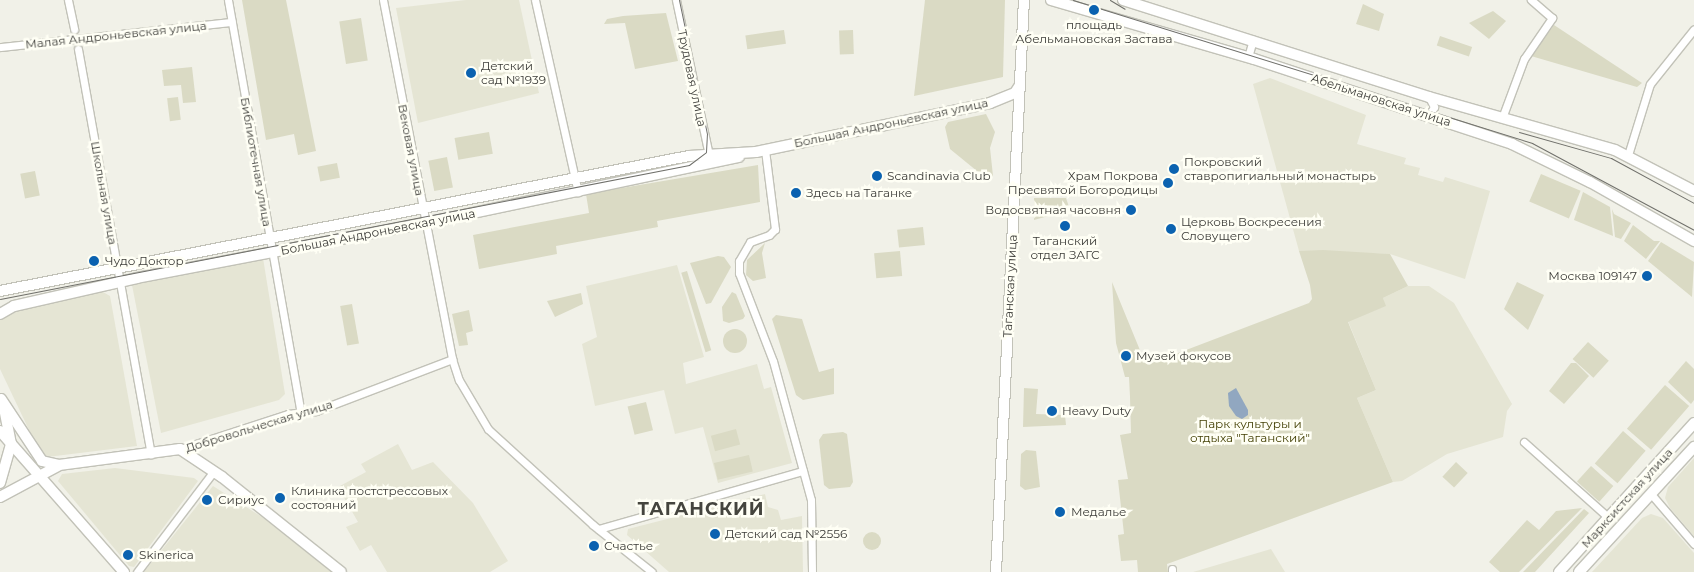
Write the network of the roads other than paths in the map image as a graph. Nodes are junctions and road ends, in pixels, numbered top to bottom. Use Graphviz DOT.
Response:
graph roads {
  1 [pos="68,0"];
  2 [pos="228,0"];
  3 [pos="383,0"];
  4 [pos="392,0"];
  5 [pos="535,0"];
  6 [pos="676,0"];
  7 [pos="1024,0"];
  8 [pos="1051,0"];
  9 [pos="1123,0"];
  10 [pos="1531,0"];
  11 [pos="1133,1"];
  12 [pos="232,22"];
  13 [pos="74,29"];
  14 [pos="1694,29"];
  15 [pos="1253,40"];
  16 [pos="0,47"];
  17 [pos="78,49"];
  18 [pos="1248,57"];
  19 [pos="1020,85"];
  20 [pos="1429,97"];
  21 [pos="1423,114"];
  22 [pos="1502,118"];
  23 [pos="761,151"];
  24 [pos="709,155"];
  25 [pos="1628,155"];
  26 [pos="575,179"];
  27 [pos="1694,191"];
  28 [pos="578,192"];
  29 [pos="422,208"];
  30 [pos="425,223"];
  31 [pos="269,239"];
  32 [pos="1694,241"];
  33 [pos="271,254"];
  34 [pos="118,270"];
  35 [pos="120,284"];
  36 [pos="0,291"];
  37 [pos="0,314"];
  38 [pos="452,359"];
  39 [pos="1,398"];
  40 [pos="301,413"];
  41 [pos="1694,423"];
  42 [pos="0,431"];
  43 [pos="1524,442"];
  44 [pos="11,444"];
  45 [pos="1694,447"];
  46 [pos="180,449"];
  47 [pos="152,454"];
  48 [pos="59,465"];
  49 [pos="214,471"];
  50 [pos="802,471"];
  51 [pos="37,474"];
  52 [pos="0,484"];
  53 [pos="1651,494"];
  54 [pos="0,497"];
  55 [pos="1608,517"];
  56 [pos="599,529"];
  57 [pos="1694,544"];
  58 [pos="124,572"];
  59 [pos="136,572"];
  60 [pos="341,572"];
  61 [pos="652,572"];
  62 [pos="812,572"];
  63 [pos="996,572"];
  64 [pos="1559,572"];
  65 [pos="1579,572"];
  1 -- 13 [label="street"];
  2 -- 12 [label="street, Библиотечная улица"];
  3 -- 4 [label="street"];
  3 -- 29 [label="street, Вековая улица"];
  5 -- 26 [label="street"];
  6 -- 24 [label="street, Трудовая улица"];
  7 -- 19 [label="main road, Таганская улица"];
  8 -- 18 [label="main road, Абельмановская улица"];
  9 -- 11 [label="main road, Абельмановская улица"];
  10 -- 22 [label="street"];
  11 -- 15 [label="main road, Абельмановская улица"];
  12 -- 16 [label="street, Малая Андроньевская улица"];
  12 -- 31 [label="street, Библиотечная улица"];
  14 -- 25 [label="street"];
  15 -- 18 [label="street"];
  15 -- 20 [label="main road, Абельмановская улица"];
  17 -- 34 [label="street, Школьная улица"];
  18 -- 21 [label="main road, Абельмановская улица"];
  19 -- 23 [label="main road, Большая Андроньевская улица"];
  19 -- 63 [label="main road, Таганская улица"];
  20 -- 21 [label="street"];
  20 -- 22 [label="main road, Абельмановская улица"];
  21 -- 32 [label="main road, Абельмановская улица"];
  22 -- 25 [label="main road, Абельмановская улица"];
  23 -- 24 [label="main road, Большая Андроньевская улица"];
  23 -- 28 [label="main road, Большая Андроньевская улица"];
  23 -- 50 [label="street"];
  24 -- 26 [label="main road, Большая Андроньевская улица"];
  25 -- 27 [label="main road, Абельмановская улица"];
  26 -- 28 [label="street"];
  26 -- 29 [label="main road, Большая Андроньевская улица"];
  28 -- 30 [label="main road, Большая Андроньевская улица"];
  29 -- 30 [label="street, Вековая улица"];
  29 -- 31 [label="main road, Большая Андроньевская улица"];
  30 -- 33 [label="main road, Большая Андроньевская улица"];
  30 -- 38 [label="street, Вековая улица"];
  31 -- 33 [label="street, Библиотечная улица"];
  31 -- 34 [label="main road, Большая Андроньевская улица"];
  33 -- 35 [label="main road, Большая Андроньевская улица"];
  33 -- 40 [label="street, Библиотечная улица"];
  34 -- 35 [label="street, Школьная улица"];
  34 -- 36 [label="main road, Большая Андроньевская улица"];
  35 -- 37 [label="main road, Большая Андроньевская улица"];
  35 -- 47 [label="street, Школьная улица"];
  38 -- 40 [label="street, Добровольческая улица"];
  38 -- 56 [label="street, Вековая улица"];
  39 -- 44 [label="main road"];
  39 -- 48 [label="main road"];
  40 -- 46 [label="street, Добровольческая улица"];
  41 -- 55 [label="main road, Марксистская улица"];
  42 -- 44 [label="main road"];
  43 -- 55 [label="street"];
  44 -- 51 [label="main road"];
  44 -- 52 [label="main road"];
  45 -- 53 [label="main road, Марксистская улица"];
  46 -- 47 [label="main road, Добровольческая улица"];
  46 -- 49 [label="main road"];
  47 -- 48 [label="main road, Добровольческая улица"];
  48 -- 51 [label="main road"];
  49 -- 59 [label="street"];
  49 -- 60 [label="main road"];
  50 -- 56 [label="street"];
  50 -- 62 [label="street"];
  51 -- 54 [label="main road"];
  51 -- 58 [label="main road"];
  53 -- 57 [label="street"];
  53 -- 65 [label="main road, Марксистская улица"];
  55 -- 64 [label="main road, Марксистская улица"];
  56 -- 61 [label="street, Вековая улица"];
}
